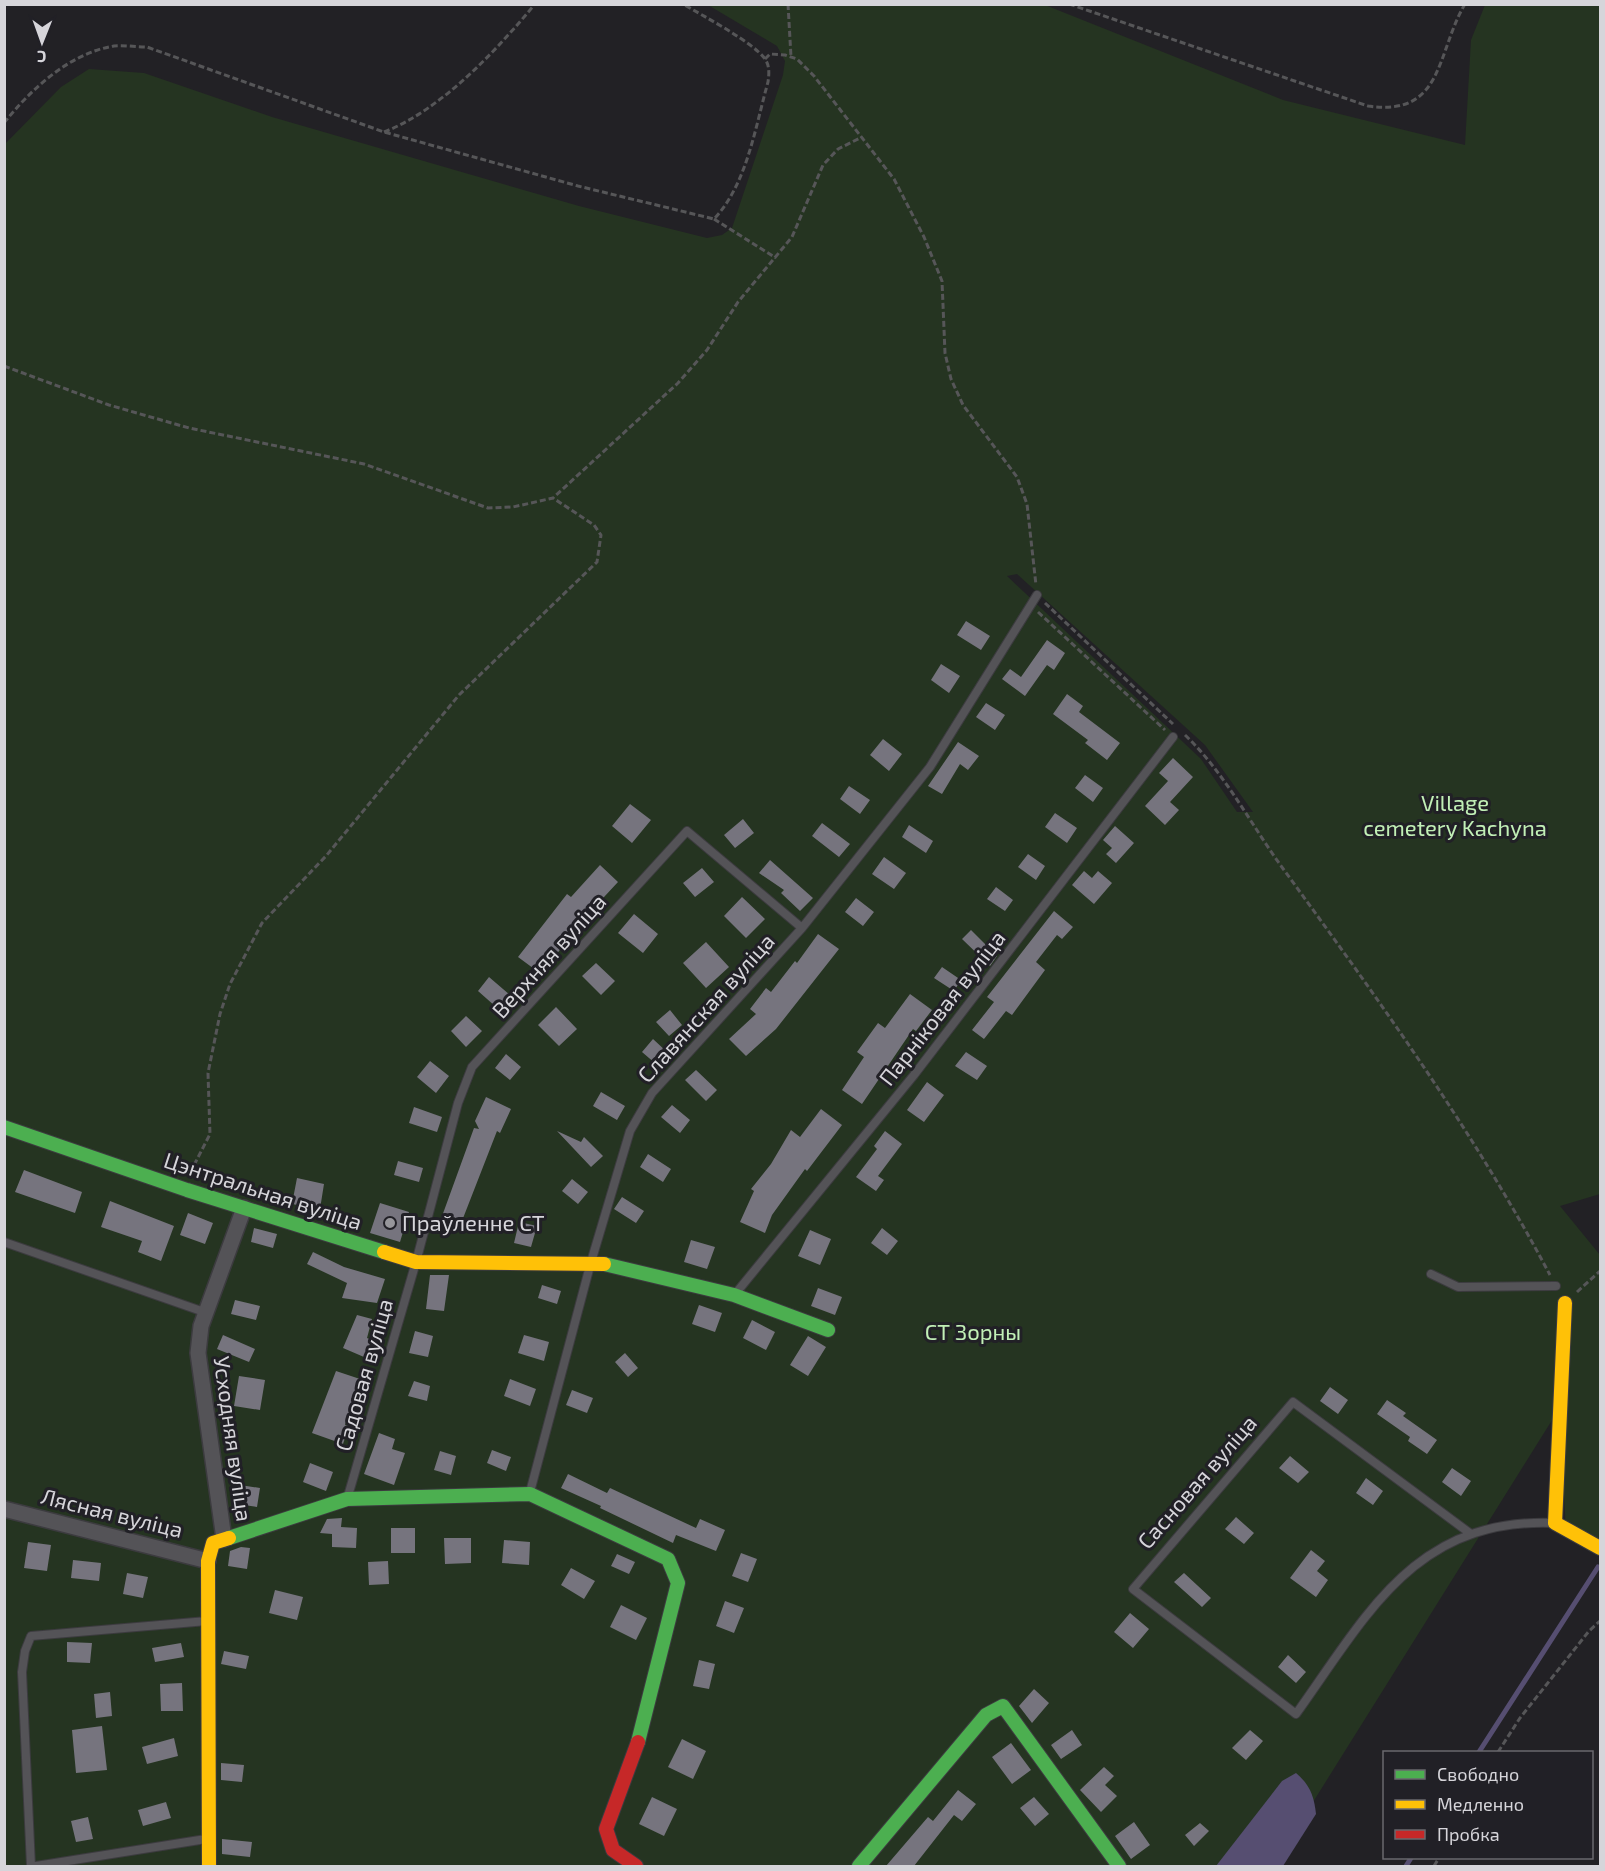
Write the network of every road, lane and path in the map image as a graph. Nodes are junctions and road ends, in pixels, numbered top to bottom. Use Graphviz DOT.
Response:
graph roads {
  1 [pos="535,4"];
  2 [pos="683,4"];
  3 [pos="788,4"];
  4 [pos="1069,4"];
  5 [pos="1465,4"];
  6 [pos="790,57"];
  7 [pos="765,59"];
  8 [pos="4,123"];
  9 [pos="384,132"];
  10 [pos="862,137"];
  11 [pos="714,219"];
  12 [pos="776,258"];
  13 [pos="4,366"];
  14 [pos="553,498"];
  15 [pos="1037,595"];
  16 [pos="1031,606"];
  17 [pos="1157,709"];
  18 [pos="1151,717"];
  19 [pos="1176,727"];
  20 [pos="1184,734"];
  21 [pos="1173,737"];
  22 [pos="802,928"];
  23 [pos="4,1127"];
  24 [pos="182,1188"];
  25 [pos="244,1208"];
  26 [pos="4,1242"];
  27 [pos="416,1262"];
  28 [pos="591,1262"];
  29 [pos="1600,1271"];
  30 [pos="1431,1274"];
  31 [pos="1556,1286"];
  32 [pos="734,1295"];
  33 [pos="1565,1304"];
  34 [pos="207,1313"];
  35 [pos="828,1330"];
  36 [pos="530,1494"];
  37 [pos="347,1499"];
  38 [pos="4,1509"];
  39 [pos="1556,1523"];
  40 [pos="1471,1534"];
  41 [pos="224,1539"];
  42 [pos="1600,1548"];
  43 [pos="208,1561"];
  44 [pos="208,1621"];
  45 [pos="1600,1621"];
  46 [pos="1499,1751"];
  47 [pos="207,1838"];
  48 [pos="33,1866"];
  49 [pos="209,1866"];
  50 [pos="636,1866"];
  51 [pos="860,1866"];
  52 [pos="1119,1866"];
  1 -- 9 [label="path"];
  2 -- 7 [label="path"];
  3 -- 6 [label="path"];
  4 -- 5 [label="path"];
  6 -- 7 [label="path"];
  6 -- 10 [label="path"];
  7 -- 11 [label="path"];
  8 -- 9 [label="path"];
  9 -- 11 [label="path"];
  10 -- 12 [label="path"];
  10 -- 15 [label="path"];
  11 -- 12 [label="path"];
  12 -- 14 [label="path"];
  13 -- 14 [label="path"];
  14 -- 24 [label="path"];
  15 -- 16 [label="lane, Славянская вуліца"];
  15 -- 17 [label="path"];
  16 -- 18 [label="path"];
  16 -- 22 [label="lane, Славянская вуліца"];
  17 -- 18 [label="path"];
  17 -- 19 [label="path"];
  18 -- 21 [label="path"];
  20 -- 31 [label="path"];
  21 -- 32 [label="lane, Парніковая вуліца"];
  22 -- 27 [label="lane, Верхняя вуліца"];
  22 -- 28 [label="lane, Славянская вуліца"];
  23 -- 24 [label="street, Цэнтральная вуліца"];
  24 -- 25 [label="street, Цэнтральная вуліца"];
  25 -- 27 [label="street, Цэнтральная вуліца"];
  25 -- 34 [label="street, Усходняя вуліца"];
  26 -- 34 [label="lane"];
  27 -- 28 [label="street, Цэнтральная вуліца"];
  27 -- 37 [label="lane, Садовая вуліца"];
  28 -- 32 [label="street, Цэнтральная вуліца"];
  28 -- 36 [label="lane, Славянская вуліца"];
  29 -- 33 [label="path"];
  30 -- 31 [label="lane"];
  32 -- 35 [label="street, Цэнтральная вуліца"];
  33 -- 39 [label="street"];
  34 -- 41 [label="street, Усходняя вуліца"];
  36 -- 37 [label="street"];
  36 -- 50 [label="street"];
  37 -- 41 [label="street"];
  38 -- 43 [label="street, Лясная вуліца"];
  39 -- 40 [label="lane"];
  39 -- 42 [label="street"];
  40 -- 40 [label="lane, Сасновая вуліца"];
  41 -- 43 [label="street"];
  43 -- 44 [label="street"];
  44 -- 47 [label="street"];
  44 -- 48 [label="lane"];
  45 -- 46 [label="path"];
  47 -- 48 [label="lane"];
  47 -- 49 [label="street"];
  51 -- 52 [label="street"];
}
